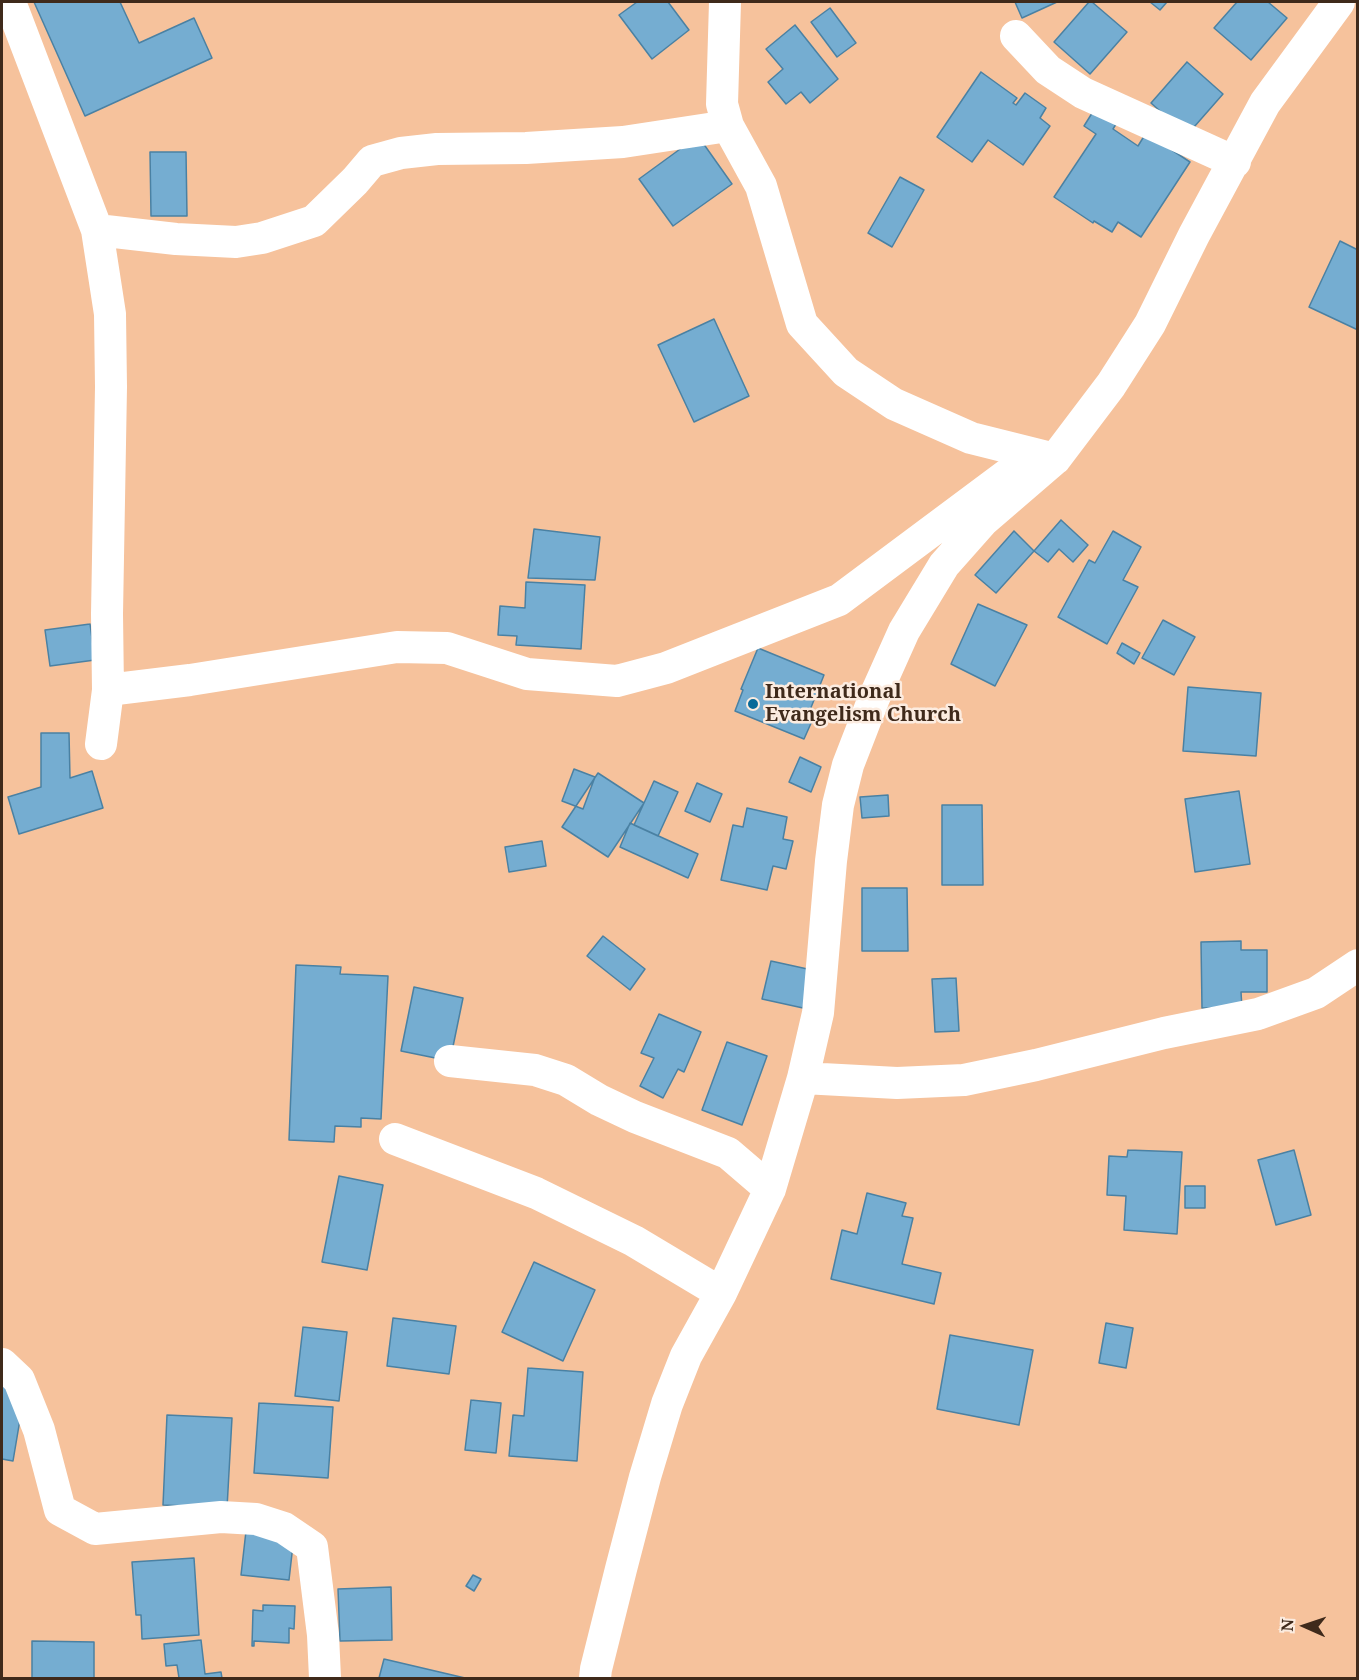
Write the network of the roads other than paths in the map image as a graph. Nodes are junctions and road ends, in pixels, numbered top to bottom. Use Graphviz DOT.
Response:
graph roads {
  1 [pos="10,2"];
  2 [pos="725,2"];
  3 [pos="1339,2"];
  4 [pos="1016,36"];
  5 [pos="728,126"];
  6 [pos="1234,162"];
  7 [pos="97,230"];
  8 [pos="1045,457"];
  9 [pos="108,690"];
  10 [pos="101,744"];
  11 [pos="1358,965"];
  12 [pos="450,1061"];
  13 [pos="803,1078"];
  14 [pos="395,1139"];
  15 [pos="770,1189"];
  16 [pos="721,1293"];
  17 [pos="2,1364"];
  18 [pos="325,1678"];
  19 [pos="595,1678"];
  1 -- 7 [label="street"];
  2 -- 5 [label="street"];
  3 -- 6 [label="street"];
  4 -- 6 [label="street"];
  5 -- 7 [label="street"];
  5 -- 8 [label="street"];
  6 -- 8 [label="street"];
  7 -- 9 [label="street"];
  8 -- 9 [label="street"];
  8 -- 13 [label="street"];
  9 -- 10 [label="street"];
  11 -- 13 [label="street"];
  12 -- 15 [label="street"];
  13 -- 15 [label="street"];
  14 -- 16 [label="street"];
  15 -- 16 [label="street"];
  16 -- 19 [label="street"];
  17 -- 18 [label="street"];
}
